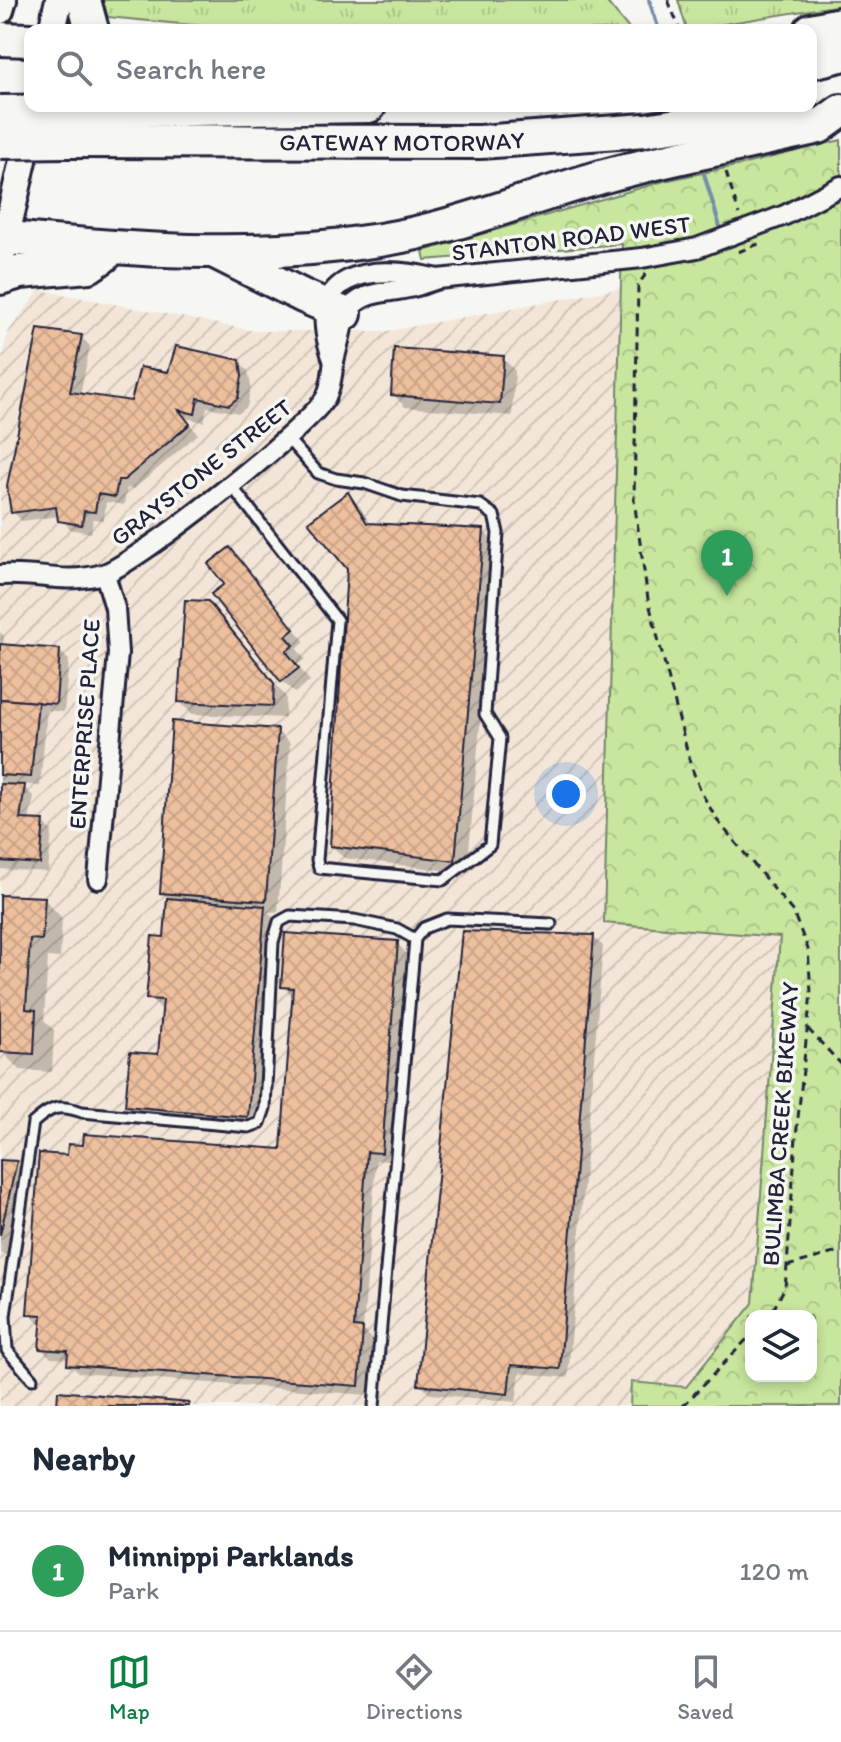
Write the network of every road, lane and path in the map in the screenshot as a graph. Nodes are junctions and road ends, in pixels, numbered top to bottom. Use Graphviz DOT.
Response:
graph roads {
  1 [pos="3,0"];
  2 [pos="59,0"];
  3 [pos="84,0"];
  4 [pos="668,0"];
  5 [pos="0,10"];
  6 [pos="53,24"];
  7 [pos="90,24"];
  8 [pos="678,24"];
  9 [pos="841,24"];
  10 [pos="817,29"];
  11 [pos="0,39"];
  12 [pos="24,40"];
  13 [pos="841,55"];
  14 [pos="817,61"];
  15 [pos="841,101"];
  16 [pos="817,103"];
  17 [pos="841,111"];
  18 [pos="0,112"];
  19 [pos="34,112"];
  20 [pos="279,112"];
  21 [pos="761,112"];
  22 [pos="69,126"];
  23 [pos="0,142"];
  24 [pos="723,165"];
  25 [pos="841,186"];
  26 [pos="748,239"];
  27 [pos="764,241"];
  28 [pos="2,246"];
  29 [pos="114,249"];
  30 [pos="217,253"];
  31 [pos="728,255"];
  32 [pos="648,272"];
  33 [pos="0,278"];
  34 [pos="335,310"];
  35 [pos="287,438"];
  36 [pos="230,484"];
  37 [pos="5,571"];
  38 [pos="105,574"];
  39 [pos="98,879"];
  40 [pos="551,924"];
  41 [pos="415,939"];
  42 [pos="808,1029"];
  43 [pos="841,1064"];
  44 [pos="841,1251"];
  45 [pos="787,1266"];
  46 [pos="773,1310"];
  47 [pos="745,1341"];
  48 [pos="32,1379"];
  49 [pos="374,1406"];
  50 [pos="683,1406"];
  1 -- 5 [label="main road"];
  2 -- 6 [label="main road"];
  3 -- 7 [label="highway"];
  4 -- 8 [label="path"];
  9 -- 10 [label="highway"];
  11 -- 12 [label="highway"];
  13 -- 14 [label="highway"];
  15 -- 16 [label="highway"];
  17 -- 30 [label="highway"];
  18 -- 22 [label="highway, GATEWAY MOTORWAY, bridge"];
  19 -- 28 [label="main road"];
  20 -- 22 [label="highway, GATEWAY MOTORWAY"];
  21 -- 22 [label="highway, GATEWAY MOTORWAY"];
  22 -- 23 [label="highway, GATEWAY MOTORWAY, bridge"];
  24 -- 26 [label="path"];
  25 -- 26 [label="street, STANTON ROAD WEST"];
  26 -- 27 [label="path"];
  26 -- 31 [label="path"];
  26 -- 34 [label="street, STANTON ROAD WEST"];
  28 -- 29 [label="highway"];
  29 -- 30 [label="highway"];
  29 -- 33 [label="highway"];
  30 -- 34 [label="highway"];
  32 -- 42 [label="path, BULIMBA CREEK BIKEWAY"];
  34 -- 35 [label="street, GRAYSTONE STREET"];
  35 -- 36 [label="street, GRAYSTONE STREET"];
  35 -- 36 [label="lane"];
  36 -- 38 [label="street, GRAYSTONE STREET"];
  37 -- 38 [label="street, GRAYSTONE STREET"];
  38 -- 39 [label="street, ENTERPRISE PLACE"];
  40 -- 41 [label="lane"];
  41 -- 48 [label="lane"];
  41 -- 49 [label="lane"];
  42 -- 43 [label="path"];
  42 -- 45 [label="path, BULIMBA CREEK BIKEWAY"];
  44 -- 45 [label="path"];
  45 -- 46 [label="path, BULIMBA CREEK BIKEWAY"];
  47 -- 50 [label="path"];
}
